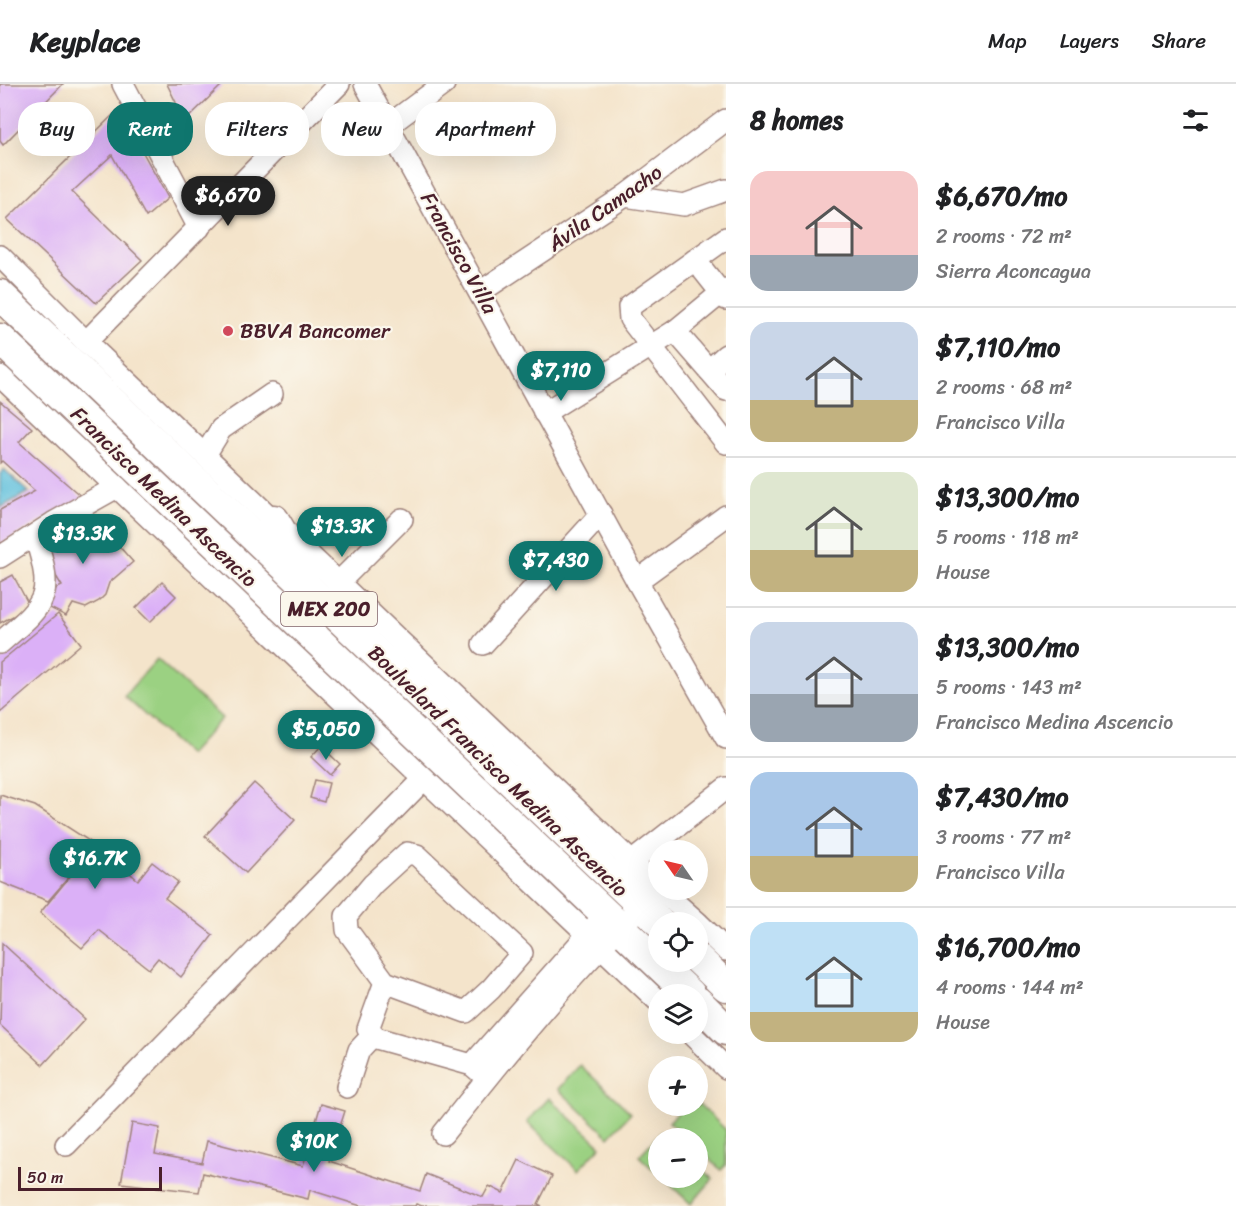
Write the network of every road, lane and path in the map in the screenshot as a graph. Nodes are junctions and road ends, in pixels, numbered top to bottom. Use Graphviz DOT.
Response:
graph roads {
  1 [pos="123,84"];
  2 [pos="339,84"];
  3 [pos="364,84"];
  4 [pos="444,84"];
  5 [pos="375,102"];
  6 [pos="403,115"];
  7 [pos="726,120"];
  8 [pos="403,151"];
  9 [pos="726,190"];
  10 [pos="625,196"];
  11 [pos="199,228"];
  12 [pos="726,238"];
  13 [pos="0,256"];
  14 [pos="695,260"];
  15 [pos="480,292"];
  16 [pos="724,294"];
  17 [pos="0,295"];
  18 [pos="675,331"];
  19 [pos="0,339"];
  20 [pos="86,342"];
  21 [pos="651,347"];
  22 [pos="726,356"];
  23 [pos="709,370"];
  24 [pos="0,376"];
  25 [pos="726,390"];
  26 [pos="272,394"];
  27 [pos="544,413"];
  28 [pos="726,444"];
  29 [pos="205,455"];
  30 [pos="117,488"];
  31 [pos="601,514"];
  32 [pos="726,516"];
  33 [pos="402,519"];
  34 [pos="274,520"];
  35 [pos="35,536"];
  36 [pos="0,557"];
  37 [pos="637,581"];
  38 [pos="332,594"];
  39 [pos="0,643"];
  40 [pos="483,644"];
  41 [pos="726,738"];
  42 [pos="424,779"];
  43 [pos="726,788"];
  44 [pos="644,889"];
  45 [pos="680,912"];
  46 [pos="597,924"];
  47 [pos="708,933"];
  48 [pos="726,950"];
  49 [pos="708,969"];
  50 [pos="385,982"];
  51 [pos="677,984"];
  52 [pos="726,986"];
  53 [pos="648,988"];
  54 [pos="708,1012"];
  55 [pos="726,1030"];
  56 [pos="372,1036"];
  57 [pos="701,1044"];
  58 [pos="726,1068"];
  59 [pos="479,1071"];
  60 [pos="347,1087"];
  61 [pos="443,1134"];
  62 [pos="66,1145"];
  1 -- 11 [label="street"];
  2 -- 11 [label="street"];
  3 -- 5 [label="street, Francisco Villa"];
  4 -- 6 [label="street"];
  7 -- 10 [label="street, Ávila Camacho"];
  8 -- 15 [label="street, Francisco Villa"];
  9 -- 10 [label="street"];
  10 -- 15 [label="street, Ávila Camacho"];
  11 -- 20 [label="street"];
  12 -- 14 [label="street"];
  13 -- 20 [label="street"];
  14 -- 16 [label="street"];
  14 -- 21 [label="street"];
  15 -- 27 [label="street, Francisco Villa"];
  16 -- 18 [label="street"];
  17 -- 38 [label="highway, Boulvelard Francisco Medina Ascencio / MEX 200"];
  18 -- 21 [label="street"];
  18 -- 23 [label="street"];
  19 -- 46 [label="highway, Francisco Medina Ascencio / MEX 200"];
  20 -- 29 [label="street"];
  21 -- 27 [label="street"];
  21 -- 28 [label="street"];
  22 -- 23 [label="street"];
  23 -- 25 [label="street"];
  24 -- 30 [label="street"];
  26 -- 29 [label="street"];
  27 -- 31 [label="street, Francisco Villa"];
  29 -- 34 [label="street"];
  30 -- 35 [label="street"];
  30 -- 42 [label="street"];
  31 -- 37 [label="street, Francisco Villa"];
  31 -- 40 [label="street"];
  32 -- 37 [label="street"];
  33 -- 38 [label="street"];
  34 -- 38 [label="highway"];
  35 -- 36 [label="street"];
  35 -- 39 [label="street"];
  37 -- 41 [label="street, Francisco Villa"];
  38 -- 44 [label="highway, Boulvelard Francisco Medina Ascencio / MEX 200"];
  42 -- 46 [label="street"];
  42 -- 62 [label="street"];
  43 -- 44 [label="street"];
  44 -- 45 [label="street"];
  44 -- 46 [label="street"];
  44 -- 46 [label="street"];
  46 -- 51 [label="highway, Boulvelard Francisco Medina Ascencio / MEX 200"];
  46 -- 53 [label="street"];
  46 -- 59 [label="street"];
  47 -- 48 [label="street"];
  49 -- 52 [label="highway"];
  50 -- 50 [label="street"];
  50 -- 56 [label="street"];
  54 -- 55 [label="highway"];
  56 -- 59 [label="street"];
  56 -- 60 [label="street"];
  57 -- 58 [label="street"];
  59 -- 61 [label="street"];
}
